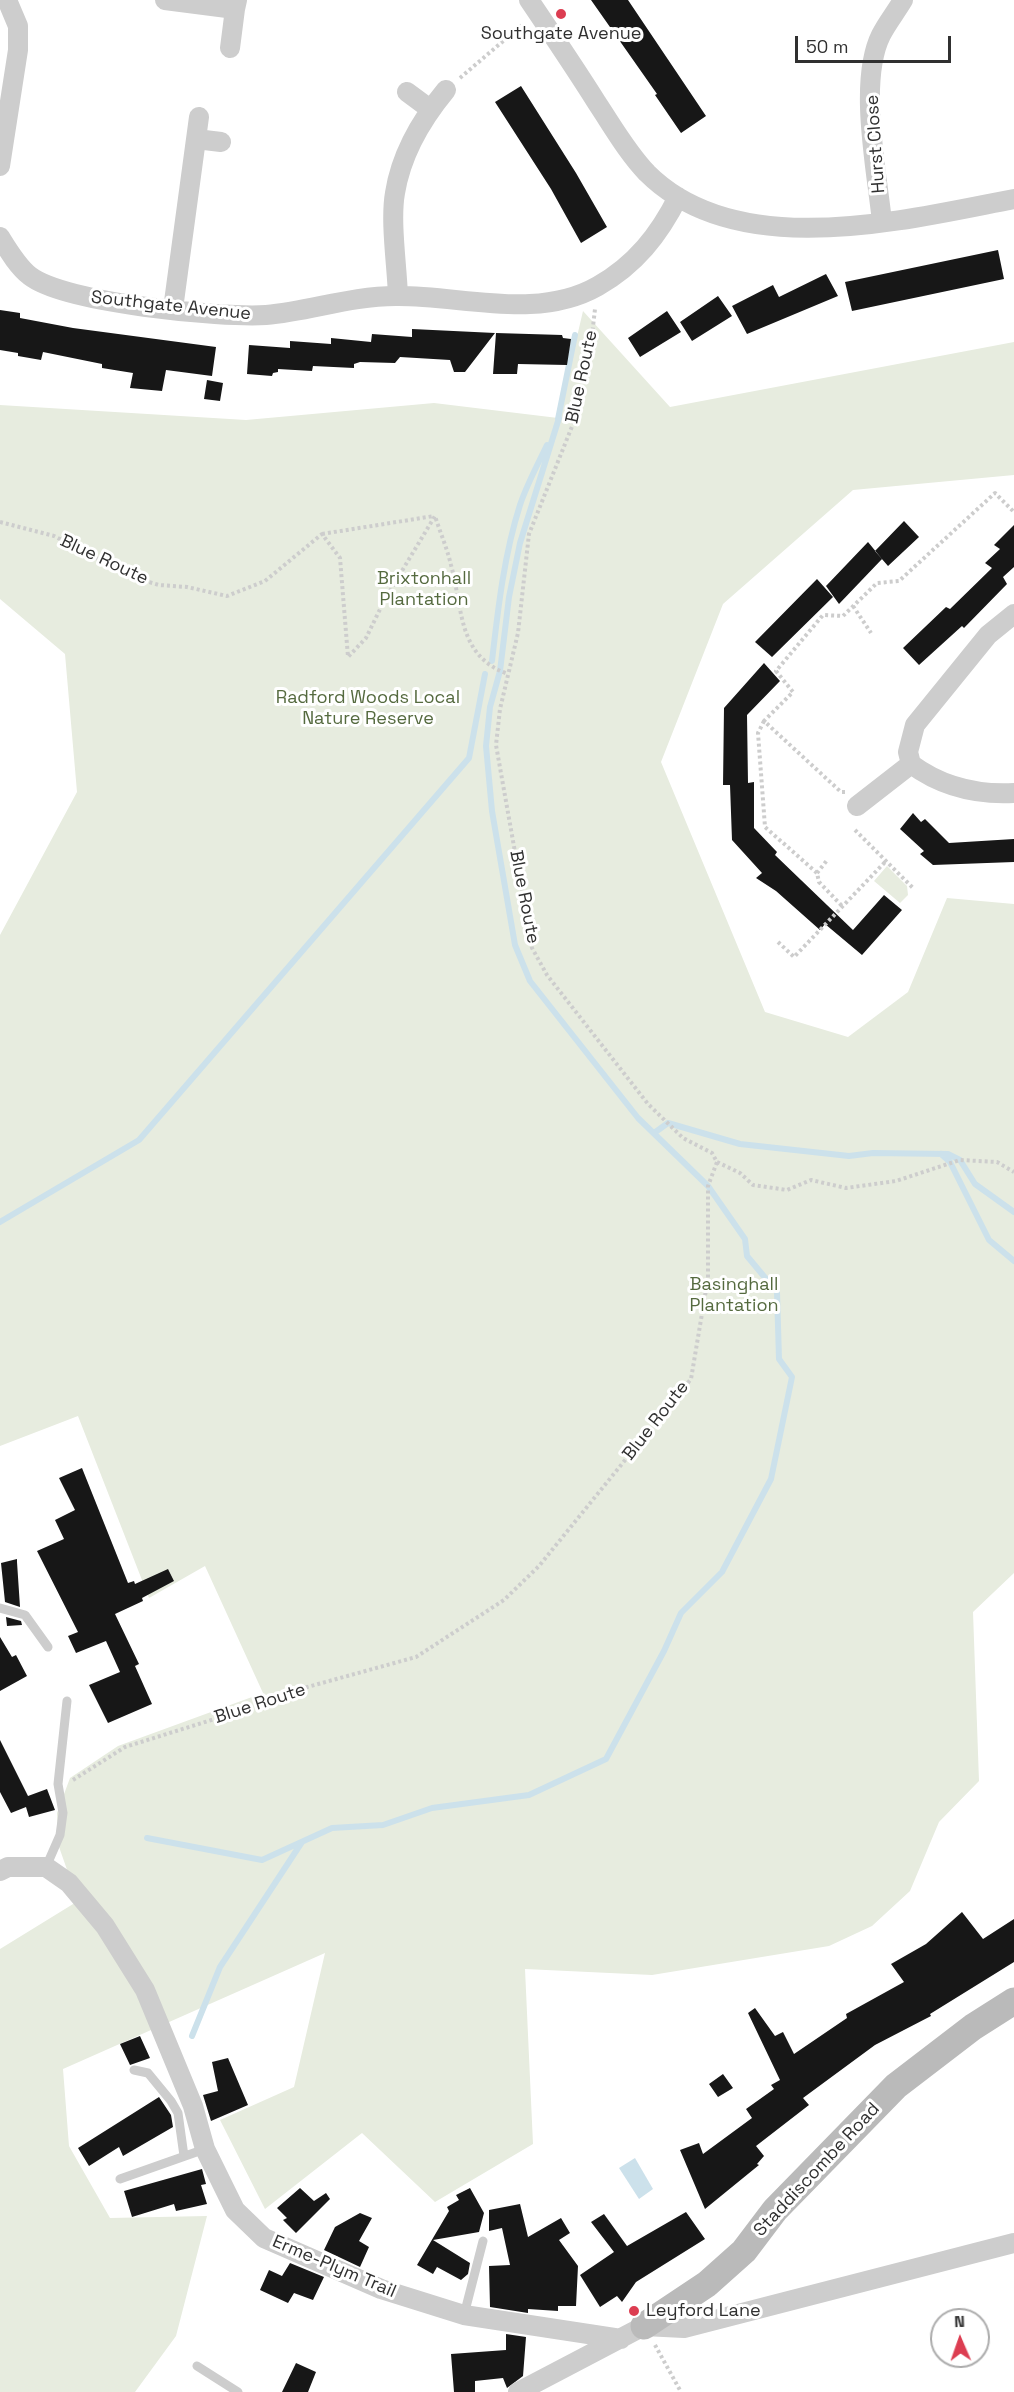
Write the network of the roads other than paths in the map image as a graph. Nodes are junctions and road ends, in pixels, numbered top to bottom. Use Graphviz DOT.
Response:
graph roads {
  1 [pos="7,0"];
  2 [pos="165,0"];
  3 [pos="903,0"];
  4 [pos="236,4"];
  5 [pos="533,6"];
  6 [pos="230,48"];
  7 [pos="446,90"];
  8 [pos="408,92"];
  9 [pos="430,109"];
  10 [pos="199,117"];
  11 [pos="196,139"];
  12 [pos="221,142"];
  13 [pos="0,166"];
  14 [pos="678,197"];
  15 [pos="1014,199"];
  16 [pos="882,222"];
  17 [pos="3,249"];
  18 [pos="398,296"];
  19 [pos="173,309"];
  20 [pos="1014,614"];
  21 [pos="911,764"];
  22 [pos="1014,793"];
  23 [pos="861,803"];
  24 [pos="0,1608"];
  25 [pos="48,1647"];
  26 [pos="67,1701"];
  27 [pos="46,1867"];
  28 [pos="0,1871"];
  29 [pos="1014,2001"];
  30 [pos="134,2070"];
  31 [pos="205,2149"];
  32 [pos="184,2156"];
  33 [pos="120,2179"];
  34 [pos="483,2241"];
  35 [pos="1014,2243"];
  36 [pos="464,2315"];
  37 [pos="633,2332"];
  38 [pos="197,2366"];
  39 [pos="238,2392"];
  40 [pos="518,2392"];
  1 -- 13 [label="street"];
  2 -- 4 [label="street"];
  3 -- 16 [label="street, Hurst Close"];
  4 -- 6 [label="street"];
  5 -- 14 [label="street"];
  7 -- 9 [label="street"];
  8 -- 9 [label="street"];
  9 -- 18 [label="street"];
  10 -- 11 [label="street"];
  11 -- 12 [label="street"];
  11 -- 19 [label="street"];
  14 -- 16 [label="street"];
  14 -- 18 [label="street, Southgate Avenue"];
  15 -- 16 [label="street"];
  17 -- 19 [label="street, Southgate Avenue"];
  18 -- 19 [label="street, Southgate Avenue"];
  20 -- 21 [label="street"];
  21 -- 22 [label="street"];
  21 -- 23 [label="street"];
  24 -- 25 [label="lane"];
  26 -- 27 [label="lane"];
  27 -- 28 [label="street"];
  27 -- 31 [label="street, Erme-Plym Trail"];
  29 -- 37 [label="street, Staddiscombe Road"];
  30 -- 32 [label="lane"];
  31 -- 32 [label="lane"];
  31 -- 36 [label="street, Erme-Plym Trail"];
  32 -- 33 [label="lane"];
  34 -- 36 [label="lane"];
  35 -- 37 [label="street"];
  36 -- 37 [label="street, Erme-Plym Trail"];
  37 -- 40 [label="street"];
  38 -- 39 [label="lane"];
}
